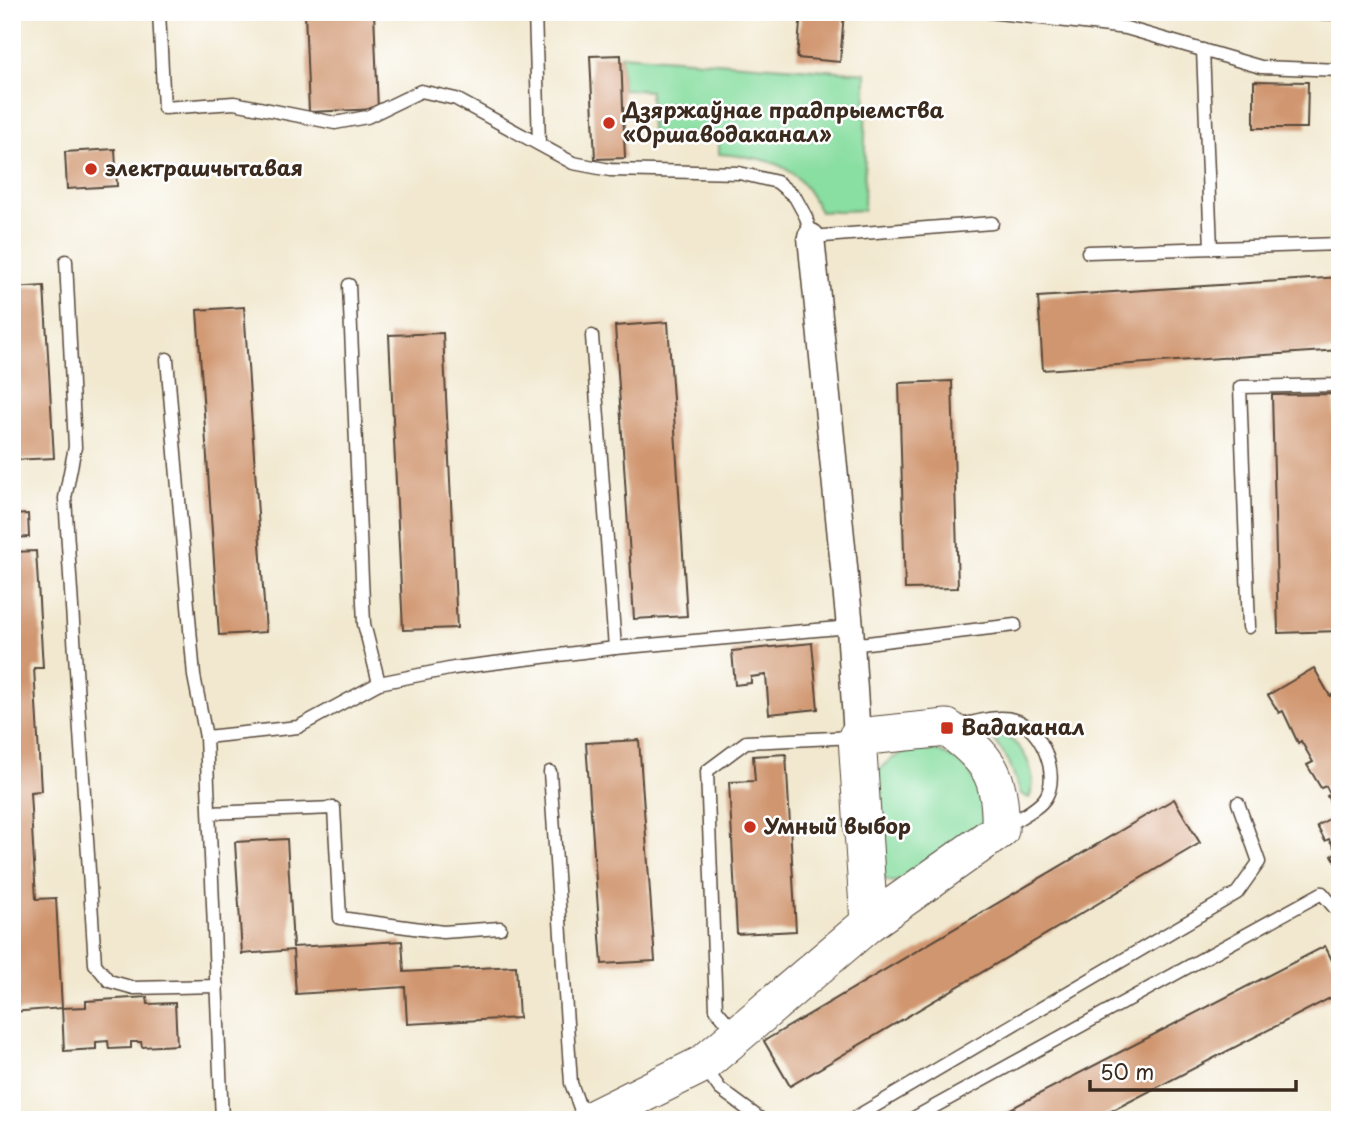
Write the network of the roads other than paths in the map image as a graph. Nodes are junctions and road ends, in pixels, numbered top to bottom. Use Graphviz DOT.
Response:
graph roads {
  1 [pos="159,12"];
  2 [pos="535,12"];
  3 [pos="989,12"];
  4 [pos="1203,50"];
  5 [pos="1340,70"];
  6 [pos="539,145"];
  7 [pos="992,223"];
  8 [pos="811,237"];
  9 [pos="1340,243"];
  10 [pos="1211,248"];
  11 [pos="1088,252"];
  12 [pos="66,261"];
  13 [pos="349,285"];
  14 [pos="592,336"];
  15 [pos="167,359"];
  16 [pos="1340,385"];
  17 [pos="1015,625"];
  18 [pos="1249,627"];
  19 [pos="851,636"];
  20 [pos="615,648"];
  21 [pos="379,683"];
  22 [pos="947,728"];
  23 [pos="206,737"];
  24 [pos="857,737"];
  25 [pos="550,772"];
  26 [pos="1238,803"];
  27 [pos="209,813"];
  28 [pos="1000,830"];
  29 [pos="1340,914"];
  30 [pos="869,923"];
  31 [pos="500,928"];
  32 [pos="217,986"];
  33 [pos="737,1035"];
  34 [pos="703,1064"];
  35 [pos="222,1120"];
  36 [pos="584,1120"];
  37 [pos="590,1120"];
  38 [pos="762,1120"];
  39 [pos="850,1120"];
  40 [pos="910,1120"];
  1 -- 6 [label="lane"];
  2 -- 6 [label="lane"];
  3 -- 4 [label="lane"];
  4 -- 5 [label="lane"];
  4 -- 10 [label="lane"];
  6 -- 8 [label="lane"];
  7 -- 8 [label="lane"];
  8 -- 19 [label="street"];
  9 -- 10 [label="lane"];
  10 -- 11 [label="lane"];
  12 -- 32 [label="lane"];
  13 -- 21 [label="lane"];
  14 -- 20 [label="lane"];
  15 -- 23 [label="lane"];
  16 -- 18 [label="lane"];
  17 -- 19 [label="lane"];
  19 -- 20 [label="lane"];
  19 -- 24 [label="street"];
  20 -- 21 [label="lane"];
  21 -- 23 [label="lane"];
  22 -- 24 [label="street"];
  22 -- 28 [label="street"];
  22 -- 28 [label="lane"];
  23 -- 27 [label="lane"];
  24 -- 30 [label="street"];
  24 -- 33 [label="lane"];
  25 -- 36 [label="lane"];
  26 -- 39 [label="lane"];
  27 -- 31 [label="lane"];
  27 -- 32 [label="lane"];
  28 -- 30 [label="street"];
  29 -- 40 [label="lane"];
  30 -- 33 [label="street"];
  32 -- 35 [label="lane"];
  33 -- 34 [label="street"];
  34 -- 37 [label="street"];
  34 -- 38 [label="lane"];
}
